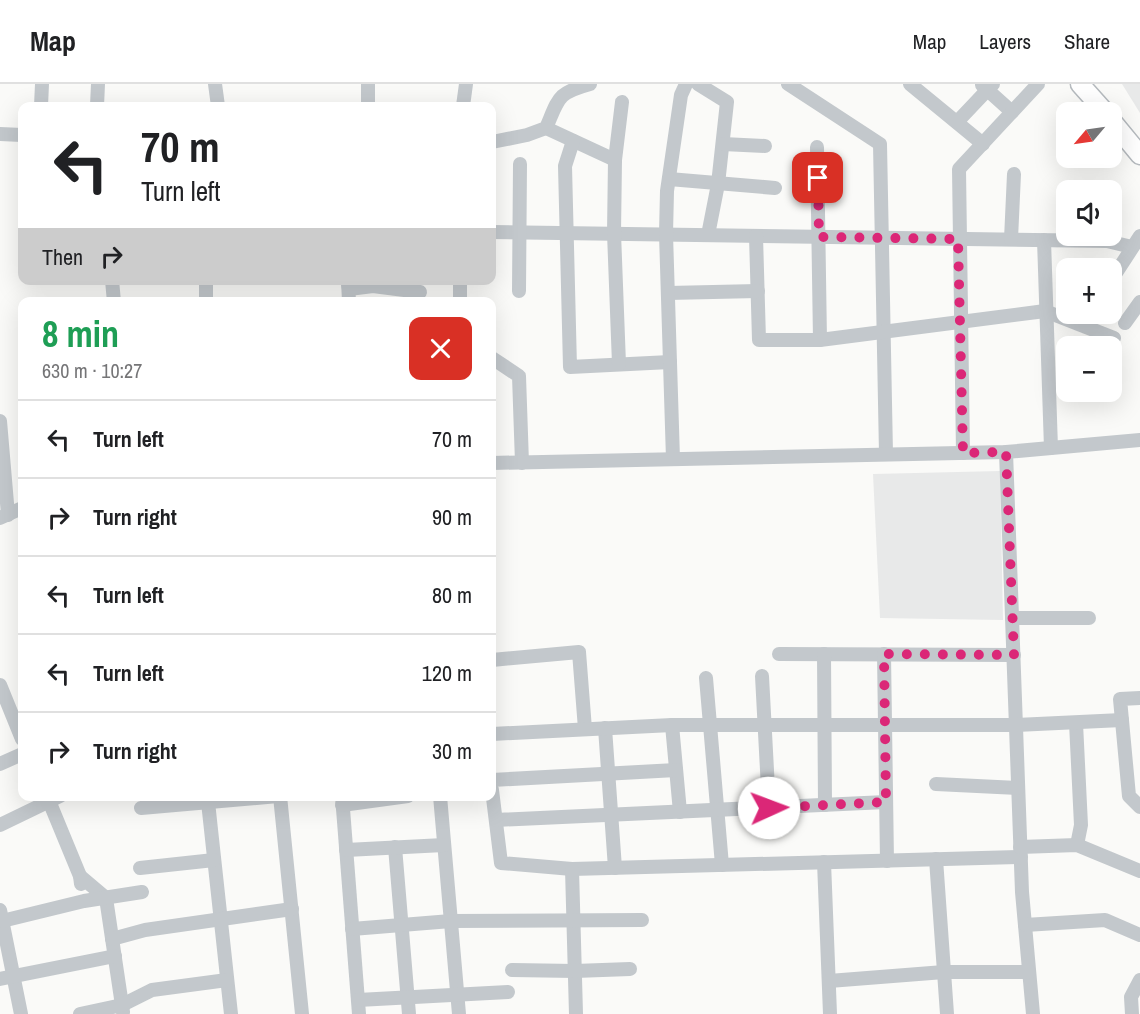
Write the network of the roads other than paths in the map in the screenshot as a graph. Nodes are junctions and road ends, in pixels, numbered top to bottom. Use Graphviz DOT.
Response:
graph roads {
  1 [pos="42,84"];
  2 [pos="98,84"];
  3 [pos="215,84"];
  4 [pos="368,84"];
  5 [pos="466,84"];
  6 [pos="590,84"];
  7 [pos="686,84"];
  8 [pos="698,84"];
  9 [pos="788,84"];
  10 [pos="910,84"];
  11 [pos="1038,84"];
  12 [pos="1080,84"];
  13 [pos="987,86"];
  14 [pos="41,102"];
  15 [pos="97,102"];
  16 [pos="217,102"];
  17 [pos="368,102"];
  18 [pos="464,102"];
  19 [pos="622,102"];
  20 [pos="1096,102"];
  21 [pos="1012,112"];
  22 [pos="957,122"];
  23 [pos="546,128"];
  24 [pos="1122,133"];
  25 [pos="0,134"];
  26 [pos="18,135"];
  27 [pos="496,141"];
  28 [pos="573,141"];
  29 [pos="723,144"];
  30 [pos="983,144"];
  31 [pos="765,146"];
  32 [pos="817,147"];
  33 [pos="1140,155"];
  34 [pos="615,160"];
  35 [pos="520,164"];
  36 [pos="1014,174"];
  37 [pos="669,179"];
  38 [pos="718,184"];
  39 [pos="775,188"];
  40 [pos="496,232"];
  41 [pos="519,232"];
  42 [pos="566,233"];
  43 [pos="614,233"];
  44 [pos="666,234"];
  45 [pos="708,235"];
  46 [pos="756,236"];
  47 [pos="819,237"];
  48 [pos="882,238"];
  49 [pos="958,239"];
  50 [pos="1011,239"];
  51 [pos="1044,240"];
  52 [pos="1136,242"];
  53 [pos="1122,264"];
  54 [pos="348,285"];
  55 [pos="519,291"];
  56 [pos="758,291"];
  57 [pos="420,292"];
  58 [pos="668,293"];
  59 [pos="1140,302"];
  60 [pos="1045,311"];
  61 [pos="1056,313"];
  62 [pos="960,322"];
  63 [pos="1125,323"];
  64 [pos="1093,324"];
  65 [pos="884,332"];
  66 [pos="1111,336"];
  67 [pos="820,340"];
  68 [pos="496,361"];
  69 [pos="670,362"];
  70 [pos="619,364"];
  71 [pos="0,421"];
  72 [pos="1140,440"];
  73 [pos="1051,448"];
  74 [pos="1006,452"];
  75 [pos="963,453"];
  76 [pos="886,454"];
  77 [pos="673,459"];
  78 [pos="496,463"];
  79 [pos="522,463"];
  80 [pos="18,510"];
  81 [pos="4,516"];
  82 [pos="1012,618"];
  83 [pos="1089,618"];
  84 [pos="778,654"];
  85 [pos="824,654"];
  86 [pos="884,654"];
  87 [pos="1014,655"];
  88 [pos="496,660"];
  89 [pos="762,676"];
  90 [pos="706,678"];
  91 [pos="0,685"];
  92 [pos="1140,698"];
  93 [pos="5,713"];
  94 [pos="1122,720"];
  95 [pos="1076,723"];
  96 [pos="672,725"];
  97 [pos="711,725"];
  98 [pos="765,725"];
  99 [pos="825,725"];
  100 [pos="885,725"];
  101 [pos="1016,725"];
  102 [pos="605,728"];
  103 [pos="585,729"];
  104 [pos="18,733"];
  105 [pos="496,734"];
  106 [pos="18,756"];
  107 [pos="0,764"];
  108 [pos="676,770"];
  109 [pos="608,774"];
  110 [pos="496,780"];
  111 [pos="936,784"];
  112 [pos="1018,788"];
  113 [pos="46,801"];
  114 [pos="53,801"];
  115 [pos="220,801"];
  116 [pos="280,801"];
  117 [pos="342,801"];
  118 [pos="440,801"];
  119 [pos="493,801"];
  120 [pos="208,802"];
  121 [pos="886,802"];
  122 [pos="825,805"];
  123 [pos="1140,807"];
  124 [pos="141,808"];
  125 [pos="769,808"];
  126 [pos="718,810"];
  127 [pos="680,812"];
  128 [pos="611,815"];
  129 [pos="496,820"];
  130 [pos="0,825"];
  131 [pos="444,845"];
  132 [pos="1077,845"];
  133 [pos="395,847"];
  134 [pos="346,850"];
  135 [pos="1021,852"];
  136 [pos="214,860"];
  137 [pos="936,860"];
  138 [pos="887,861"];
  139 [pos="824,862"];
  140 [pos="722,865"];
  141 [pos="140,868"];
  142 [pos="615,868"];
  143 [pos="572,869"];
  144 [pos="1140,871"];
  145 [pos="80,876"];
  146 [pos="142,892"];
  147 [pos="106,898"];
  148 [pos="84,901"];
  149 [pos="292,909"];
  150 [pos="1,915"];
  151 [pos="220,919"];
  152 [pos="642,920"];
  153 [pos="451,921"];
  154 [pos="574,921"];
  155 [pos="403,925"];
  156 [pos="1025,925"];
  157 [pos="352,929"];
  158 [pos="1140,935"];
  159 [pos="112,939"];
  160 [pos="115,956"];
  161 [pos="630,969"];
  162 [pos="512,970"];
  163 [pos="575,971"];
  164 [pos="944,972"];
  165 [pos="1029,972"];
  166 [pos="7,978"];
  167 [pos="227,980"];
  168 [pos="1140,980"];
  169 [pos="829,981"];
  170 [pos="508,992"];
  171 [pos="457,994"];
  172 [pos="408,997"];
  173 [pos="359,1007"];
  174 [pos="122,1010"];
  175 [pos="21,1014"];
  176 [pos="80,1014"];
  177 [pos="231,1014"];
  178 [pos="302,1014"];
  179 [pos="409,1014"];
  180 [pos="459,1014"];
  181 [pos="576,1014"];
  182 [pos="831,1014"];
  183 [pos="947,1014"];
  184 [pos="1034,1014"];
  185 [pos="1132,1014"];
  1 -- 14 [label="street"];
  2 -- 15 [label="street"];
  3 -- 16 [label="street"];
  4 -- 17 [label="street"];
  5 -- 18 [label="street"];
  6 -- 23 [label="street"];
  7 -- 37 [label="street"];
  8 -- 29 [label="street"];
  9 -- 48 [label="street"];
  10 -- 22 [label="street"];
  11 -- 21 [label="street"];
  12 -- 20 [label="main road"];
  13 -- 21 [label="street"];
  13 -- 22 [label="street"];
  19 -- 34 [label="street"];
  21 -- 30 [label="street"];
  22 -- 30 [label="street"];
  23 -- 27 [label="street"];
  23 -- 28 [label="street"];
  24 -- 33 [label="main road"];
  25 -- 26 [label="street"];
  28 -- 34 [label="street"];
  28 -- 42 [label="street"];
  29 -- 31 [label="street"];
  29 -- 38 [label="street"];
  30 -- 49 [label="street"];
  32 -- 47 [label="street"];
  34 -- 43 [label="street"];
  35 -- 41 [label="street"];
  36 -- 50 [label="street"];
  37 -- 38 [label="street"];
  37 -- 44 [label="street"];
  38 -- 39 [label="street"];
  38 -- 45 [label="street"];
  40 -- 41 [label="street"];
  41 -- 42 [label="street"];
  41 -- 55 [label="street"];
  42 -- 43 [label="street"];
  42 -- 70 [label="street"];
  43 -- 44 [label="street"];
  43 -- 70 [label="street"];
  44 -- 45 [label="street"];
  44 -- 58 [label="street"];
  45 -- 46 [label="street"];
  46 -- 47 [label="street"];
  46 -- 56 [label="street"];
  47 -- 48 [label="street"];
  47 -- 67 [label="street"];
  48 -- 49 [label="street"];
  48 -- 65 [label="street"];
  49 -- 50 [label="street"];
  49 -- 62 [label="street"];
  50 -- 51 [label="street"];
  51 -- 52 [label="street"];
  51 -- 60 [label="street"];
  52 -- 53 [label="street"];
  54 -- 57 [label="street"];
  56 -- 58 [label="street"];
  56 -- 67 [label="street"];
  58 -- 69 [label="street"];
  59 -- 63 [label="street"];
  60 -- 61 [label="street"];
  60 -- 62 [label="street"];
  60 -- 73 [label="street"];
  62 -- 65 [label="street"];
  62 -- 75 [label="street"];
  64 -- 66 [label="street"];
  65 -- 67 [label="street"];
  65 -- 76 [label="street"];
  68 -- 79 [label="street"];
  69 -- 70 [label="street"];
  69 -- 77 [label="street"];
  71 -- 81 [label="street"];
  72 -- 73 [label="street"];
  73 -- 74 [label="street"];
  74 -- 75 [label="street"];
  74 -- 82 [label="street"];
  75 -- 76 [label="street"];
  76 -- 77 [label="street"];
  77 -- 79 [label="street"];
  78 -- 79 [label="street"];
  80 -- 81 [label="street"];
  82 -- 83 [label="street"];
  82 -- 87 [label="street"];
  84 -- 85 [label="street"];
  85 -- 86 [label="street"];
  85 -- 99 [label="street"];
  86 -- 87 [label="street"];
  86 -- 100 [label="street"];
  87 -- 101 [label="street"];
  88 -- 103 [label="street"];
  89 -- 98 [label="street"];
  90 -- 97 [label="street"];
  91 -- 93 [label="street"];
  92 -- 94 [label="street"];
  93 -- 104 [label="street"];
  94 -- 95 [label="street"];
  94 -- 123 [label="street"];
  95 -- 101 [label="street"];
  95 -- 132 [label="street"];
  96 -- 97 [label="street"];
  96 -- 102 [label="street"];
  96 -- 108 [label="street"];
  97 -- 98 [label="street"];
  97 -- 126 [label="street"];
  98 -- 99 [label="street"];
  98 -- 125 [label="street"];
  99 -- 100 [label="street"];
  99 -- 122 [label="street"];
  100 -- 101 [label="street"];
  100 -- 121 [label="street"];
  101 -- 112 [label="street"];
  102 -- 103 [label="street"];
  102 -- 109 [label="street"];
  103 -- 105 [label="street"];
  106 -- 107 [label="street"];
  108 -- 109 [label="street"];
  108 -- 127 [label="street"];
  109 -- 110 [label="street"];
  109 -- 128 [label="street"];
  111 -- 112 [label="street"];
  112 -- 135 [label="street"];
  113 -- 130 [label="street"];
  114 -- 145 [label="street"];
  115 -- 120 [label="street"];
  116 -- 149 [label="street"];
  117 -- 134 [label="street"];
  118 -- 131 [label="street"];
  119 -- 129 [label="street"];
  120 -- 124 [label="street"];
  120 -- 136 [label="street"];
  121 -- 122 [label="street"];
  121 -- 138 [label="street"];
  122 -- 125 [label="street"];
  125 -- 126 [label="street"];
  126 -- 127 [label="street"];
  126 -- 140 [label="street"];
  127 -- 128 [label="street"];
  128 -- 129 [label="street"];
  128 -- 142 [label="street"];
  129 -- 143 [label="street"];
  131 -- 133 [label="street"];
  131 -- 153 [label="street"];
  132 -- 135 [label="street"];
  132 -- 144 [label="street"];
  133 -- 134 [label="street"];
  133 -- 155 [label="street"];
  134 -- 157 [label="street"];
  135 -- 137 [label="street"];
  135 -- 156 [label="street"];
  136 -- 141 [label="street"];
  136 -- 151 [label="street"];
  137 -- 138 [label="street"];
  137 -- 164 [label="street"];
  138 -- 139 [label="street"];
  139 -- 140 [label="street"];
  139 -- 169 [label="street"];
  140 -- 142 [label="street"];
  142 -- 143 [label="street"];
  143 -- 154 [label="street"];
  145 -- 147 [label="street"];
  145 -- 148 [label="street"];
  146 -- 147 [label="street"];
  147 -- 148 [label="street"];
  147 -- 159 [label="street"];
  148 -- 150 [label="street"];
  149 -- 151 [label="street"];
  149 -- 178 [label="street"];
  150 -- 166 [label="street"];
  151 -- 159 [label="street"];
  151 -- 167 [label="street"];
  152 -- 154 [label="street"];
  153 -- 154 [label="street"];
  153 -- 155 [label="street"];
  153 -- 171 [label="street"];
  154 -- 163 [label="street"];
  155 -- 157 [label="street"];
  155 -- 172 [label="street"];
  156 -- 158 [label="street"];
  156 -- 165 [label="street"];
  157 -- 173 [label="street"];
  159 -- 160 [label="street"];
  160 -- 166 [label="street"];
  160 -- 174 [label="street"];
  161 -- 163 [label="street"];
  162 -- 163 [label="street"];
  163 -- 181 [label="street"];
  164 -- 165 [label="street"];
  164 -- 169 [label="street"];
  164 -- 183 [label="street"];
  165 -- 184 [label="street"];
  166 -- 175 [label="street"];
  167 -- 174 [label="street"];
  167 -- 177 [label="street"];
  168 -- 185 [label="street"];
  169 -- 182 [label="street"];
  170 -- 171 [label="street"];
  171 -- 172 [label="street"];
  171 -- 180 [label="street"];
  172 -- 173 [label="street"];
  172 -- 179 [label="street"];
  174 -- 176 [label="street"];
}
